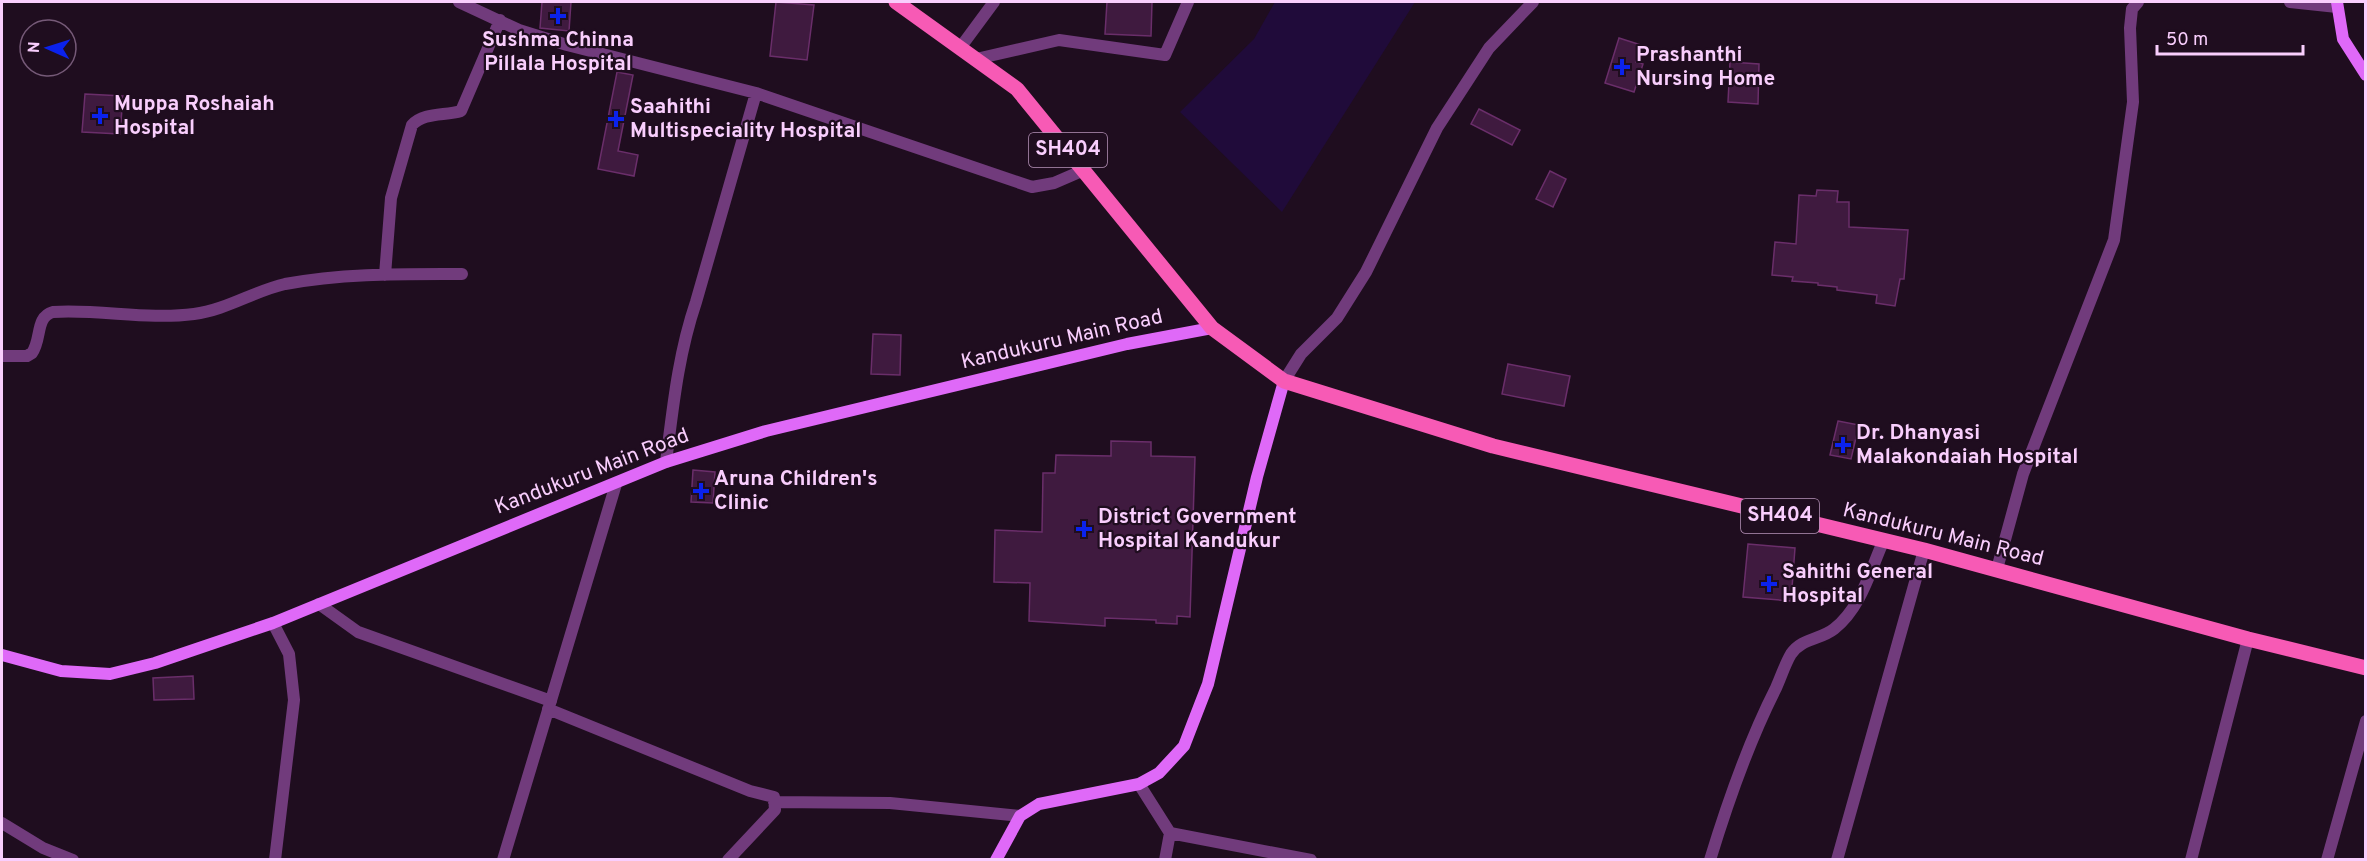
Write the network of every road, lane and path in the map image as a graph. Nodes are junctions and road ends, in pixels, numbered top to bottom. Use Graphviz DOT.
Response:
graph roads {
  1 [pos="459,2"];
  2 [pos="896,2"];
  3 [pos="994,2"];
  4 [pos="1188,2"];
  5 [pos="1533,2"];
  6 [pos="2138,2"];
  7 [pos="2290,2"];
  8 [pos="2337,4"];
  9 [pos="500,20"];
  10 [pos="960,48"];
  11 [pos="976,59"];
  12 [pos="2366,75"];
  13 [pos="756,93"];
  14 [pos="1084,170"];
  15 [pos="385,274"];
  16 [pos="462,274"];
  17 [pos="1212,328"];
  18 [pos="2,356"];
  19 [pos="1284,381"];
  20 [pos="666,462"];
  21 [pos="616,484"];
  22 [pos="1883,542"];
  23 [pos="1924,550"];
  24 [pos="1997,569"];
  25 [pos="319,604"];
  26 [pos="273,623"];
  27 [pos="2248,639"];
  28 [pos="2,656"];
  29 [pos="2366,668"];
  30 [pos="550,705"];
  31 [pos="2366,721"];
  32 [pos="1139,784"];
  33 [pos="774,801"];
  34 [pos="1020,816"];
  35 [pos="2,823"];
  36 [pos="1170,833"];
  37 [pos="73,860"];
  38 [pos="276,860"];
  39 [pos="503,860"];
  40 [pos="728,860"];
  41 [pos="996,860"];
  42 [pos="1165,860"];
  43 [pos="1311,860"];
  44 [pos="1710,860"];
  45 [pos="1837,860"];
  46 [pos="2191,860"];
  47 [pos="2327,860"];
  1 -- 9 [label="street"];
  2 -- 10 [label="main road, Kandukuru Main Road / SH404"];
  3 -- 10 [label="street"];
  4 -- 11 [label="street"];
  5 -- 19 [label="street"];
  6 -- 24 [label="street"];
  7 -- 8 [label="street"];
  8 -- 12 [label="street"];
  9 -- 13 [label="street"];
  9 -- 15 [label="street"];
  10 -- 11 [label="main road, Kandukuru Main Road / SH404"];
  11 -- 14 [label="main road, Kandukuru Main Road / SH404"];
  13 -- 14 [label="street"];
  13 -- 20 [label="street"];
  14 -- 17 [label="main road, Kandukuru Main Road / SH404"];
  15 -- 16 [label="street"];
  15 -- 18 [label="street"];
  17 -- 19 [label="main road, Kandukuru Main Road / SH404"];
  17 -- 20 [label="street, Kandukuru Main Road"];
  19 -- 22 [label="main road, Kandukuru Main Road / SH404"];
  19 -- 32 [label="street"];
  20 -- 21 [label="street, Kandukuru Main Road"];
  21 -- 25 [label="street, Kandukuru Main Road"];
  21 -- 30 [label="street"];
  22 -- 23 [label="main road, Kandukuru Main Road / SH404"];
  22 -- 44 [label="street"];
  23 -- 24 [label="main road, Kandukuru Main Road / SH404"];
  23 -- 45 [label="street"];
  24 -- 27 [label="main road, Kandukuru Main Road / SH404"];
  25 -- 26 [label="street, Kandukuru Main Road"];
  25 -- 30 [label="street"];
  26 -- 28 [label="street, Kandukuru Main Road"];
  26 -- 38 [label="street"];
  27 -- 29 [label="main road, Kandukuru Main Road / SH404"];
  27 -- 46 [label="street"];
  30 -- 33 [label="street"];
  30 -- 39 [label="street"];
  31 -- 47 [label="street"];
  32 -- 34 [label="street"];
  32 -- 36 [label="street"];
  33 -- 34 [label="street"];
  33 -- 40 [label="street"];
  34 -- 41 [label="street"];
  35 -- 37 [label="street"];
  36 -- 42 [label="street"];
  36 -- 43 [label="street"];
}
